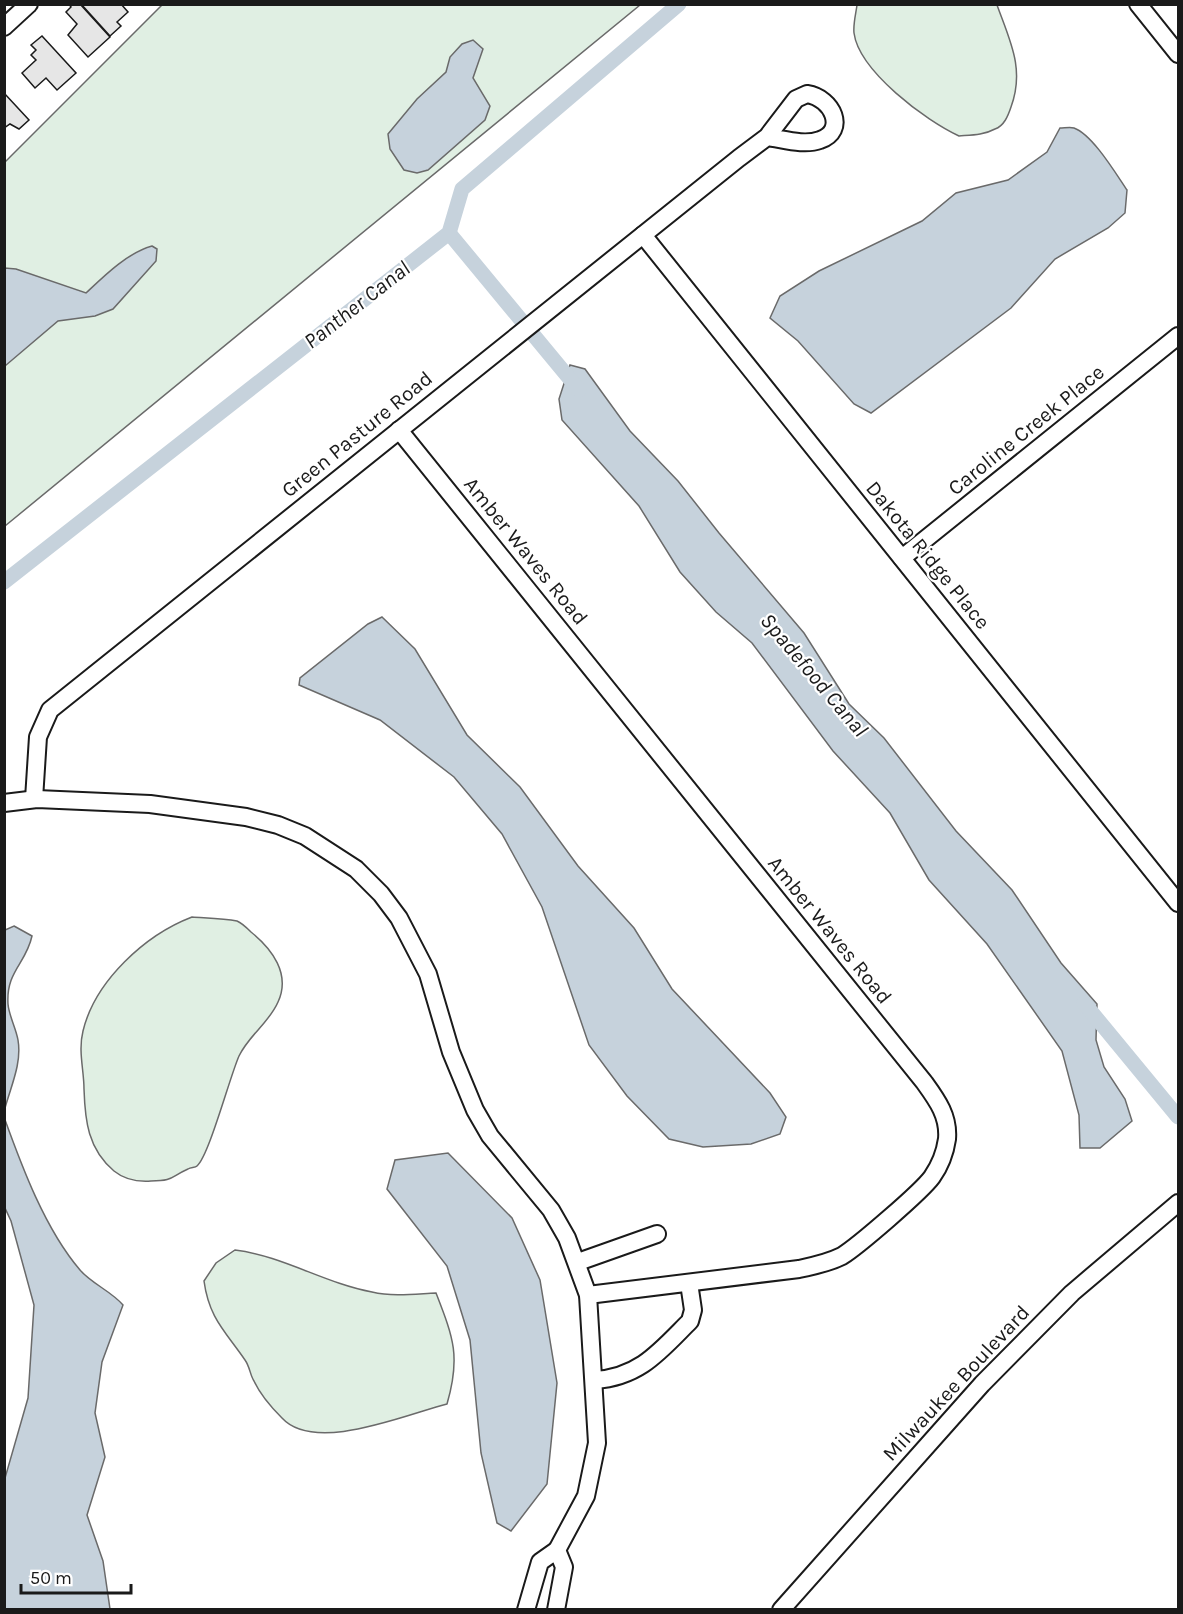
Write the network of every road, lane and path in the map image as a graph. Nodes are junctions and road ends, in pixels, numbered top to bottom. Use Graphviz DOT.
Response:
graph roads {
  1 [pos="29,4"];
  2 [pos="1138,4"];
  3 [pos="4,27"];
  4 [pos="1179,54"];
  5 [pos="767,137"];
  6 [pos="643,235"];
  7 [pos="1179,336"];
  8 [pos="399,430"];
  9 [pos="902,558"];
  10 [pos="34,800"];
  11 [pos="4,803"];
  12 [pos="1179,903"];
  13 [pos="1179,1203"];
  14 [pos="657,1234"];
  15 [pos="578,1262"];
  16 [pos="689,1283"];
  17 [pos="588,1295"];
  18 [pos="595,1380"];
  19 [pos="557,1550"];
  20 [pos="526,1610"];
  21 [pos="556,1610"];
  22 [pos="781,1610"];
  1 -- 3 [label="street"];
  2 -- 4 [label="street"];
  5 -- 6 [label="street, Green Pasture Road"];
  6 -- 8 [label="street, Green Pasture Road"];
  6 -- 9 [label="street, Dakota Ridge Place"];
  7 -- 9 [label="street, Caroline Creek Place"];
  8 -- 10 [label="street, Green Pasture Road"];
  8 -- 16 [label="street, Amber Waves Road"];
  9 -- 12 [label="street, Dakota Ridge Place"];
  10 -- 11 [label="street"];
  10 -- 15 [label="street"];
  13 -- 22 [label="street, Milwaukee Boulevard"];
  14 -- 15 [label="street"];
  15 -- 17 [label="street"];
  16 -- 17 [label="street, Amber Waves Road"];
  16 -- 18 [label="street"];
  17 -- 18 [label="street"];
  18 -- 19 [label="street"];
  19 -- 20 [label="street"];
  19 -- 21 [label="street"];
}
